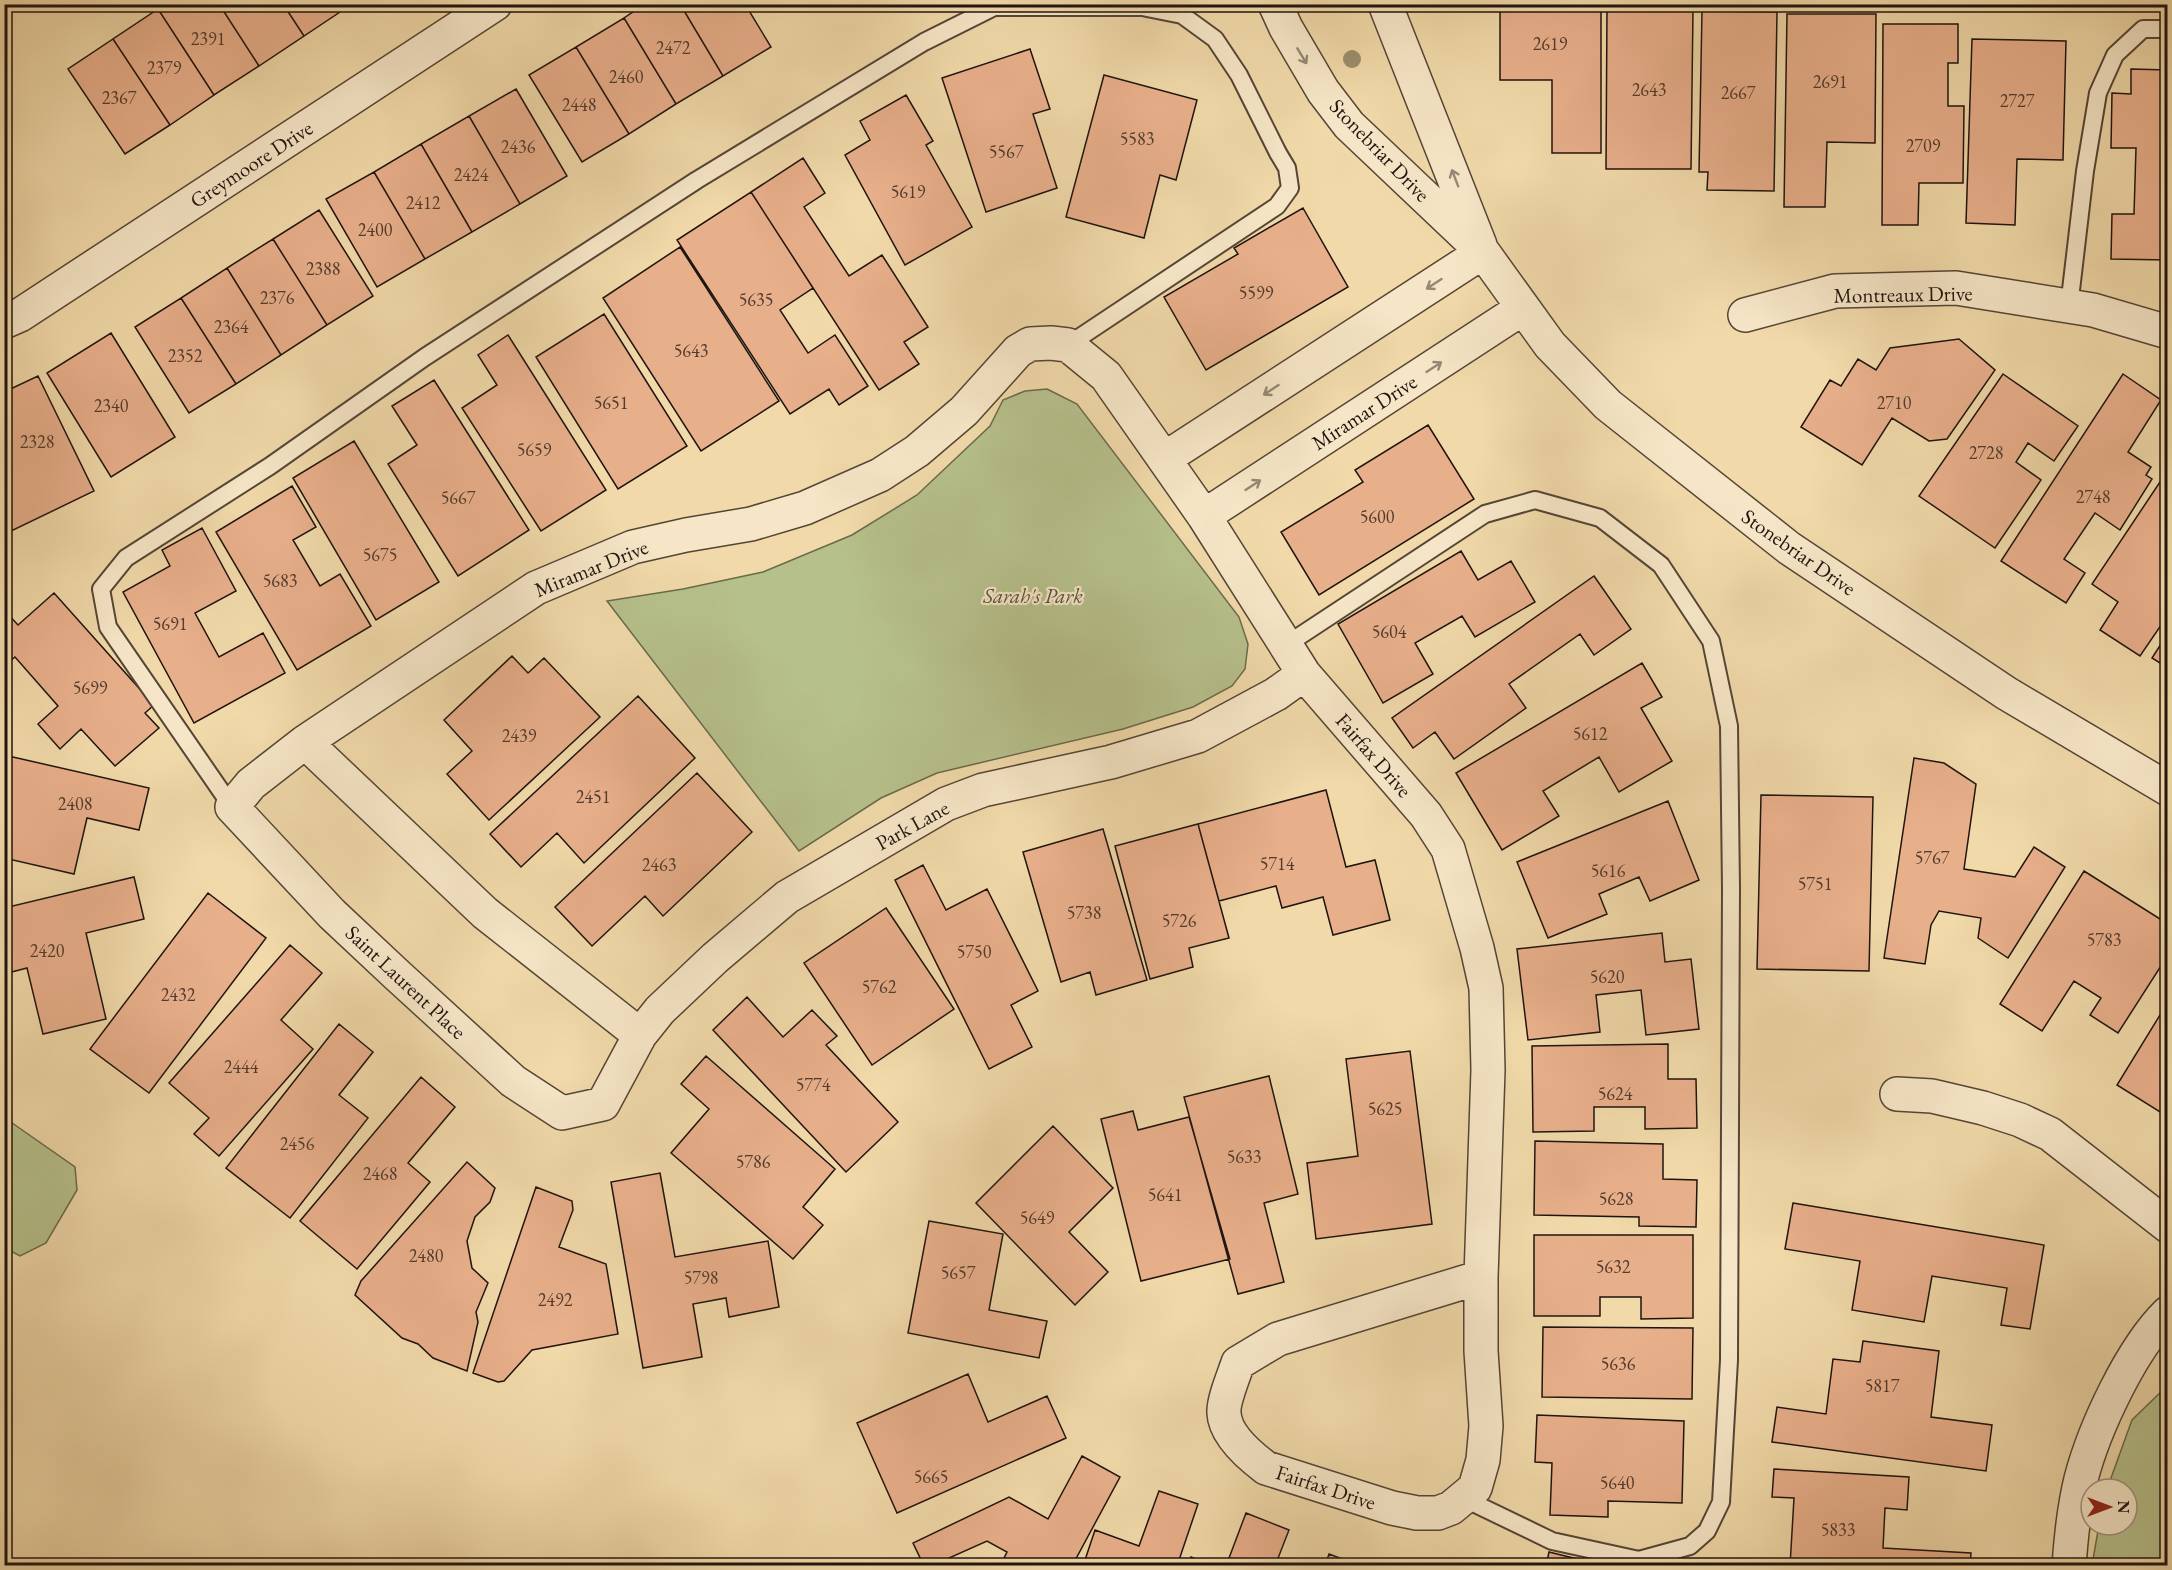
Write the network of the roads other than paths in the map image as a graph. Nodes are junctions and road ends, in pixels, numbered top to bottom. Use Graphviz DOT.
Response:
graph roads {
  1 [pos="495,4"];
  2 [pos="1275,4"];
  3 [pos="1385,4"];
  4 [pos="2168,29"];
  5 [pos="1483,252"];
  6 [pos="2069,307"];
  7 [pos="1523,308"];
  8 [pos="1745,315"];
  9 [pos="4,322"];
  10 [pos="2168,332"];
  11 [pos="1068,345"];
  12 [pos="1164,459"];
  13 [pos="1204,516"];
  14 [pos="1286,645"];
  15 [pos="1304,674"];
  16 [pos="305,742"];
  17 [pos="2168,789"];
  18 [pos="232,807"];
  19 [pos="640,1035"];
  20 [pos="1897,1094"];
  21 [pos="603,1104"];
  22 [pos="2168,1226"];
  23 [pos="1482,1277"];
  24 [pos="2168,1313"];
  25 [pos="1463,1498"];
  26 [pos="2069,1566"];
  1 -- 9 [label="street, Greymoore Drive"];
  2 -- 5 [label="street, Stonebriar Drive, one-way"];
  5 -- 3 [label="street, Stonebriar Drive, one-way"];
  4 -- 6 [label="lane"];
  5 -- 7 [label="street, Stonebriar Drive"];
  5 -- 12 [label="street, one-way"];
  6 -- 8 [label="street, Montreaux Drive"];
  6 -- 10 [label="street, Montreaux Drive"];
  13 -- 7 [label="street, Miramar Drive, one-way"];
  7 -- 17 [label="street, Stonebriar Drive"];
  11 -- 12 [label="street, Fairfax Drive"];
  11 -- 16 [label="street, Miramar Drive"];
  11 -- 18 [label="lane"];
  12 -- 13 [label="street, Fairfax Drive"];
  13 -- 14 [label="street, Fairfax Drive"];
  14 -- 15 [label="street, Fairfax Drive"];
  14 -- 25 [label="lane"];
  15 -- 19 [label="street, Park Lane"];
  15 -- 23 [label="street, Fairfax Drive"];
  16 -- 18 [label="street, Miramar Drive"];
  16 -- 19 [label="street"];
  18 -- 21 [label="street, Saint Laurent Place"];
  19 -- 21 [label="street, Park Lane"];
  20 -- 22 [label="street"];
  23 -- 25 [label="street, Fairfax Drive"];
  23 -- 25 [label="street, Fairfax Drive"];
  24 -- 26 [label="street"];
}
